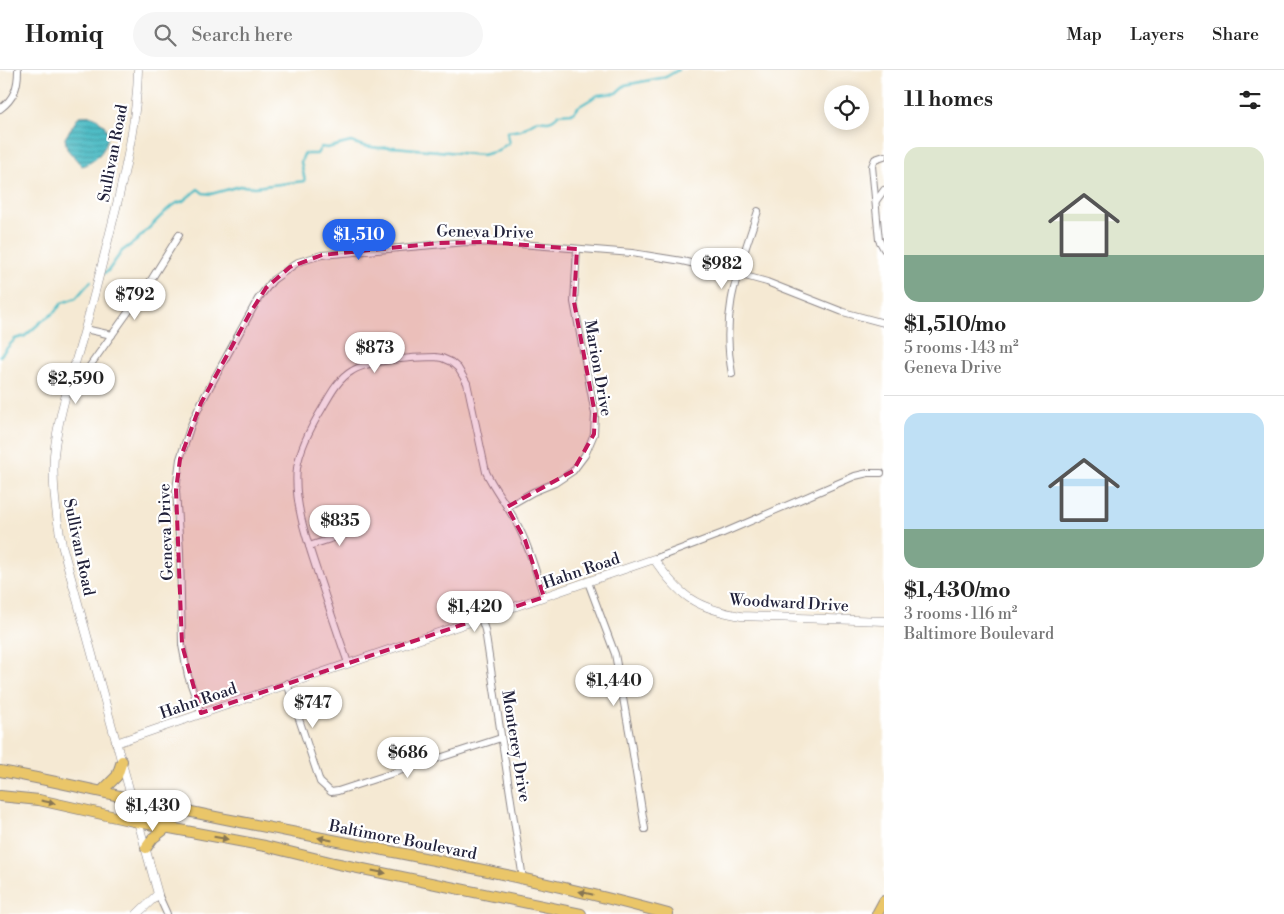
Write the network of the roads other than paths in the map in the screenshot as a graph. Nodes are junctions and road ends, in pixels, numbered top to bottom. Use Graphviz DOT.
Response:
graph roads {
  1 [pos="18,70"];
  2 [pos="138,70"];
  3 [pos="0,109"];
  4 [pos="884,156"];
  5 [pos="884,190"];
  6 [pos="876,201"];
  7 [pos="758,211"];
  8 [pos="179,235"];
  9 [pos="577,249"];
  10 [pos="884,249"];
  11 [pos="738,274"];
  12 [pos="884,323"];
  13 [pos="85,329"];
  14 [pos="112,335"];
  15 [pos="732,374"];
  16 [pos="71,381"];
  17 [pos="880,473"];
  18 [pos="507,507"];
  19 [pos="364,528"];
  20 [pos="309,546"];
  21 [pos="654,559"];
  22 [pos="588,582"];
  23 [pos="544,597"];
  24 [pos="481,618"];
  25 [pos="884,621"];
  26 [pos="348,663"];
  27 [pos="287,683"];
  28 [pos="201,713"];
  29 [pos="501,738"];
  30 [pos="116,743"];
  31 [pos="122,762"];
  32 [pos="0,770"];
  33 [pos="102,791"];
  34 [pos="0,796"];
  35 [pos="132,799"];
  36 [pos="138,822"];
  37 [pos="166,828"];
  38 [pos="644,829"];
  39 [pos="146,848"];
  40 [pos="523,879"];
  41 [pos="158,894"];
  42 [pos="884,901"];
  43 [pos="137,914"];
  44 [pos="167,914"];
  45 [pos="581,914"];
  46 [pos="668,914"];
  47 [pos="877,914"];
  1 -- 3 [label="street"];
  2 -- 13 [label="street, Sullivan Road"];
  4 -- 6 [label="street"];
  5 -- 6 [label="street"];
  6 -- 10 [label="street"];
  7 -- 11 [label="street"];
  8 -- 14 [label="street"];
  9 -- 11 [label="street, Geneva Drive"];
  9 -- 18 [label="street, Marion Drive"];
  9 -- 28 [label="street, Geneva Drive"];
  11 -- 12 [label="street, Geneva Drive"];
  11 -- 15 [label="street"];
  13 -- 14 [label="street"];
  13 -- 16 [label="street, Sullivan Road"];
  14 -- 16 [label="street"];
  16 -- 30 [label="street, Sullivan Road"];
  17 -- 21 [label="street, Hahn Road"];
  18 -- 20 [label="street"];
  18 -- 23 [label="street"];
  19 -- 20 [label="street"];
  20 -- 26 [label="street"];
  21 -- 22 [label="street, Hahn Road"];
  21 -- 25 [label="street, Woodward Drive"];
  22 -- 23 [label="street, Hahn Road"];
  22 -- 38 [label="street"];
  23 -- 24 [label="street, Hahn Road"];
  24 -- 26 [label="street, Hahn Road"];
  24 -- 29 [label="street, Monterey Drive"];
  26 -- 27 [label="street, Hahn Road"];
  27 -- 28 [label="street, Hahn Road"];
  27 -- 29 [label="street"];
  28 -- 30 [label="street, Hahn Road"];
  29 -- 40 [label="street, Monterey Drive"];
  30 -- 31 [label="street, Sullivan Road"];
  31 -- 33 [label="highway"];
  31 -- 35 [label="street, Sullivan Road"];
  32 -- 33 [label="highway, Baltimore Boulevard"];
  33 -- 35 [label="highway, Baltimore Boulevard"];
  34 -- 36 [label="highway, one-way"];
  35 -- 36 [label="street, Sullivan Road"];
  40 -- 35 [label="highway, Baltimore Boulevard, one-way"];
  36 -- 37 [label="highway"];
  36 -- 39 [label="street, Sullivan Road"];
  37 -- 39 [label="highway"];
  37 -- 45 [label="highway, one-way"];
  39 -- 41 [label="street, Sullivan Road"];
  46 -- 40 [label="highway, Baltimore Boulevard, one-way"];
  41 -- 43 [label="street"];
  41 -- 44 [label="street"];
  42 -- 47 [label="highway"];
}
